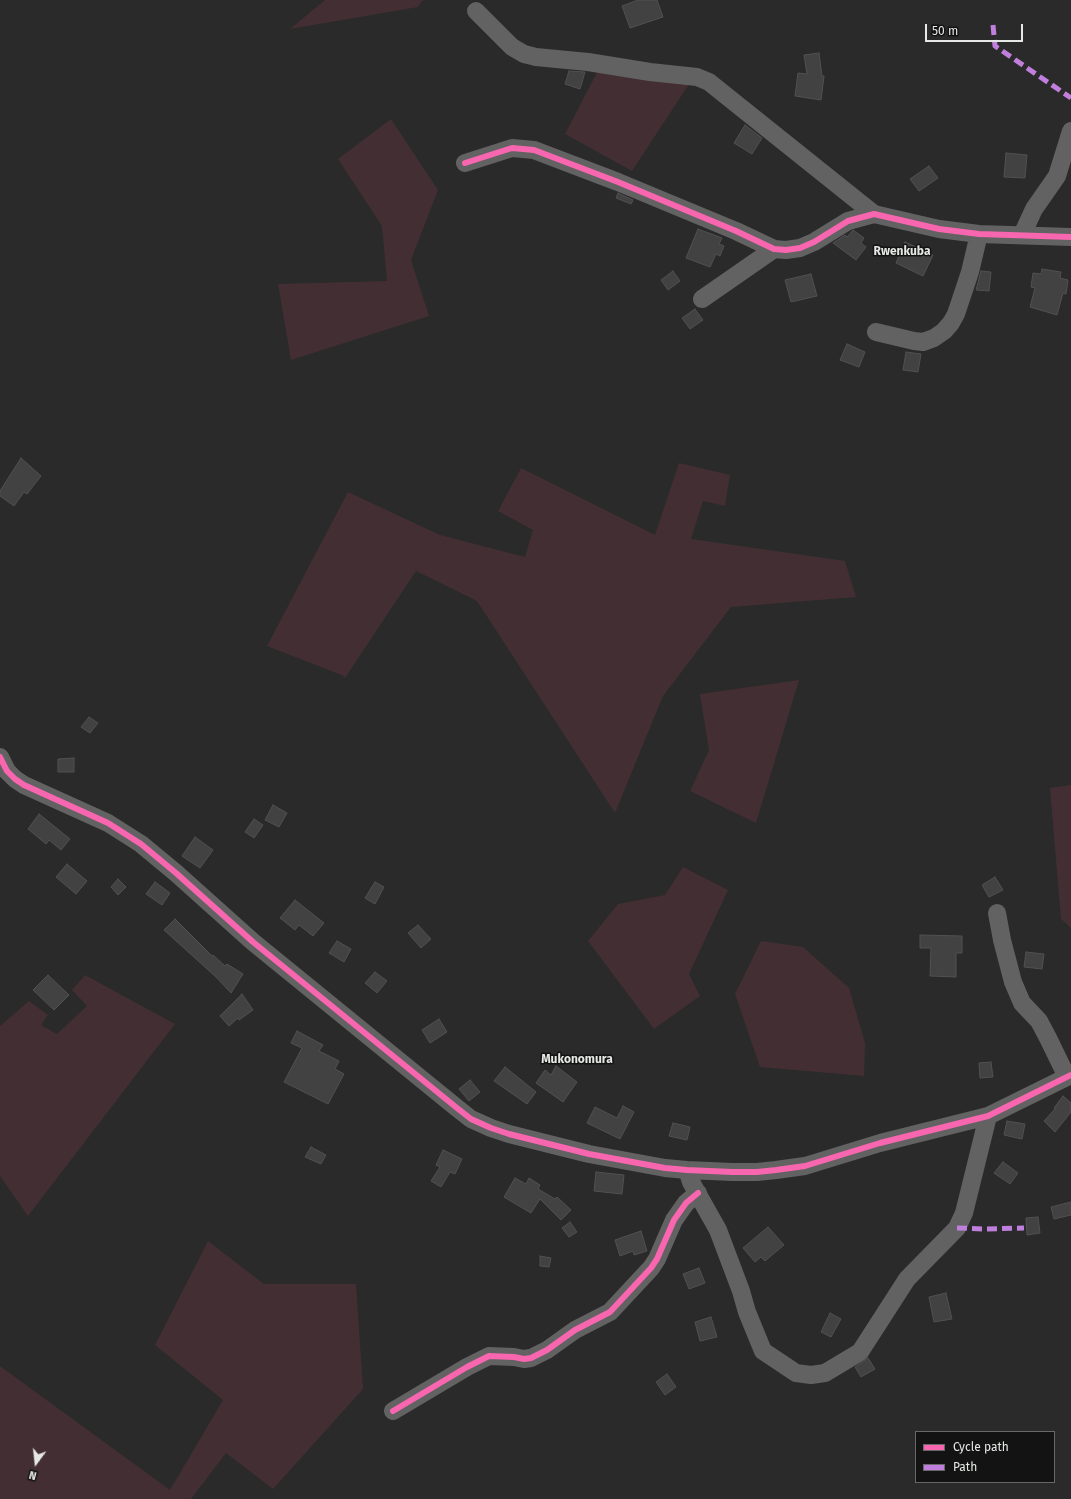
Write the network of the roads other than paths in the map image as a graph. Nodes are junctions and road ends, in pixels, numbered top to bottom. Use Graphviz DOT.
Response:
graph roads {
  1 [pos="476,11"];
  2 [pos="1071,131"];
  3 [pos="465,163"];
  4 [pos="874,214"];
  5 [pos="979,234"];
  6 [pos="1022,235"];
  7 [pos="1071,237"];
  8 [pos="774,249"];
  9 [pos="702,299"];
  10 [pos="876,332"];
  11 [pos="0,757"];
  12 [pos="997,913"];
  13 [pos="1069,1076"];
  14 [pos="988,1116"];
  15 [pos="687,1170"];
  16 [pos="698,1193"];
  17 [pos="393,1411"];
  1 -- 4 [label="street"];
  2 -- 6 [label="street"];
  3 -- 8 [label="street"];
  4 -- 5 [label="street"];
  4 -- 8 [label="street"];
  5 -- 6 [label="street"];
  5 -- 10 [label="street"];
  6 -- 7 [label="street"];
  8 -- 9 [label="street"];
  11 -- 15 [label="street"];
  12 -- 13 [label="street"];
  13 -- 14 [label="street"];
  14 -- 15 [label="street"];
  14 -- 16 [label="street"];
  15 -- 16 [label="street"];
  16 -- 17 [label="street"];
}
